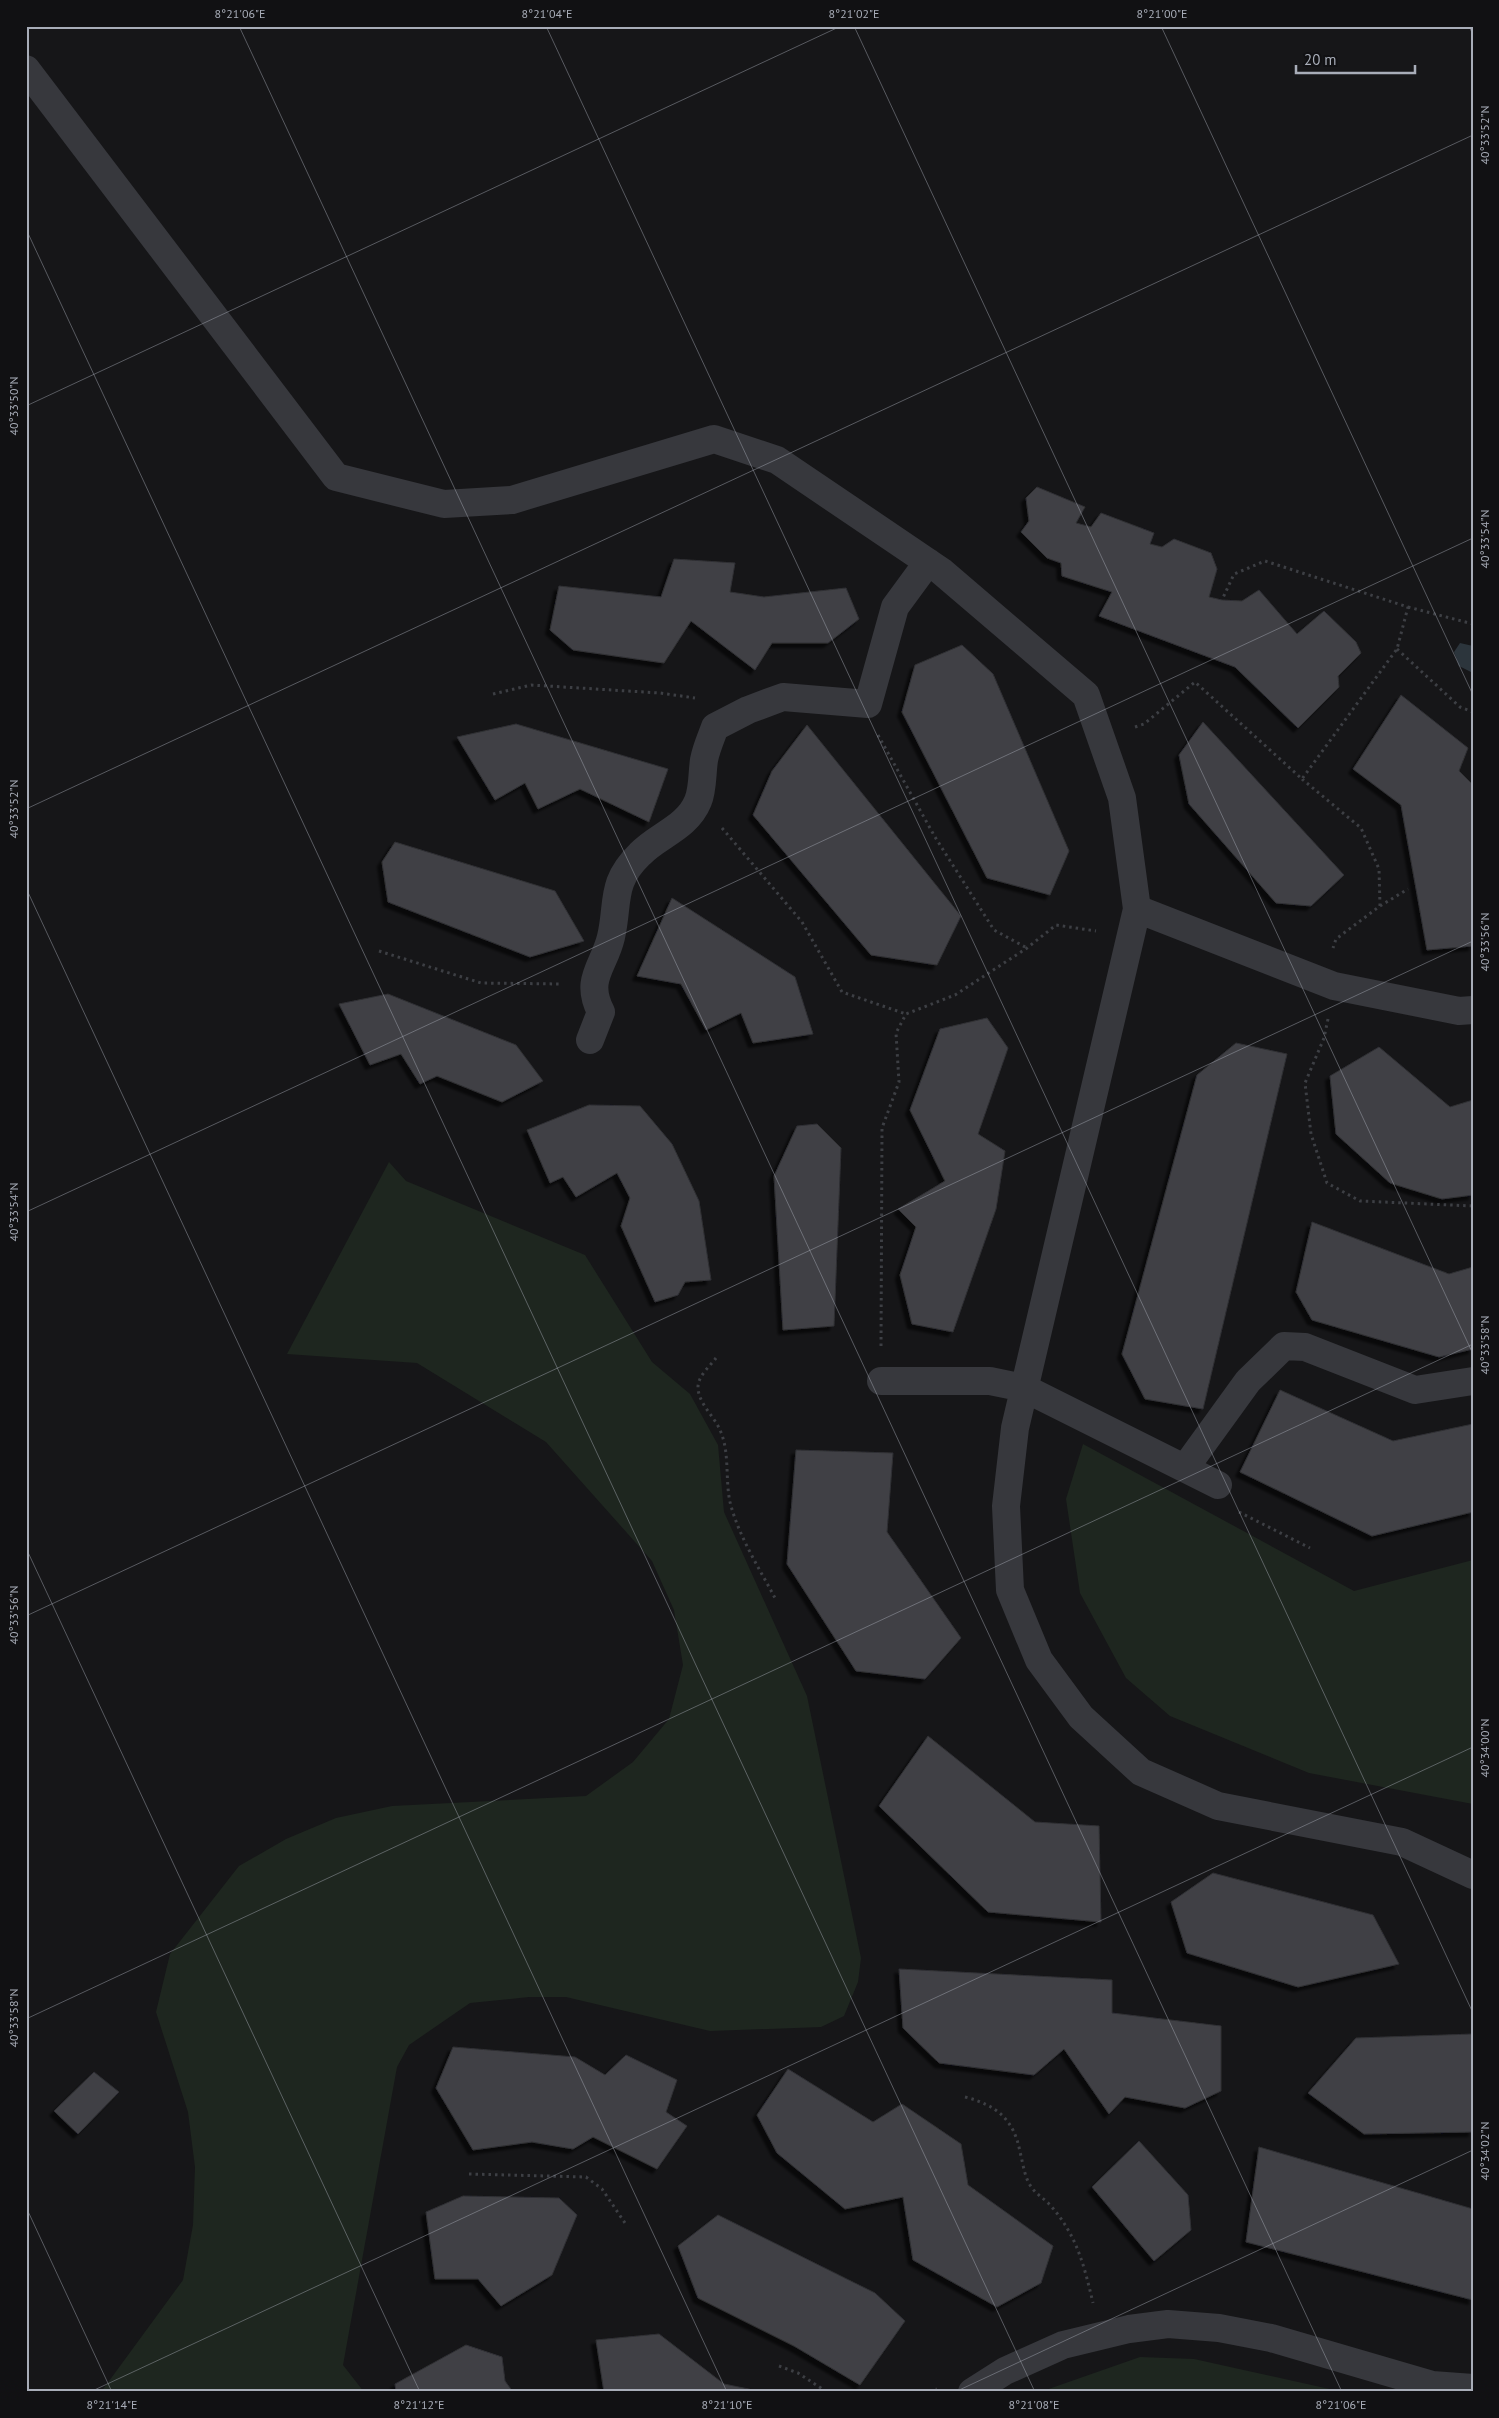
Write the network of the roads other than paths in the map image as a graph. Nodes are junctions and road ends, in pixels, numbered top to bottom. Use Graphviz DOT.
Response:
graph roads {
  1 [pos="26,69"];
  2 [pos="928,562"];
  3 [pos="1137,909"];
  4 [pos="1473,1010"];
  5 [pos="590,1040"];
  6 [pos="881,1381"];
  7 [pos="1473,1381"];
  8 [pos="1024,1388"];
  9 [pos="1184,1468"];
  10 [pos="1218,1485"];
  11 [pos="1473,1875"];
  12 [pos="1473,2388"];
  13 [pos="972,2392"];
  1 -- 2 [label="street"];
  2 -- 3 [label="street"];
  2 -- 5 [label="street"];
  3 -- 4 [label="street"];
  3 -- 8 [label="street"];
  6 -- 8 [label="street"];
  7 -- 9 [label="street"];
  8 -- 9 [label="street"];
  8 -- 11 [label="street"];
  9 -- 10 [label="street"];
  12 -- 13 [label="street"];
}
